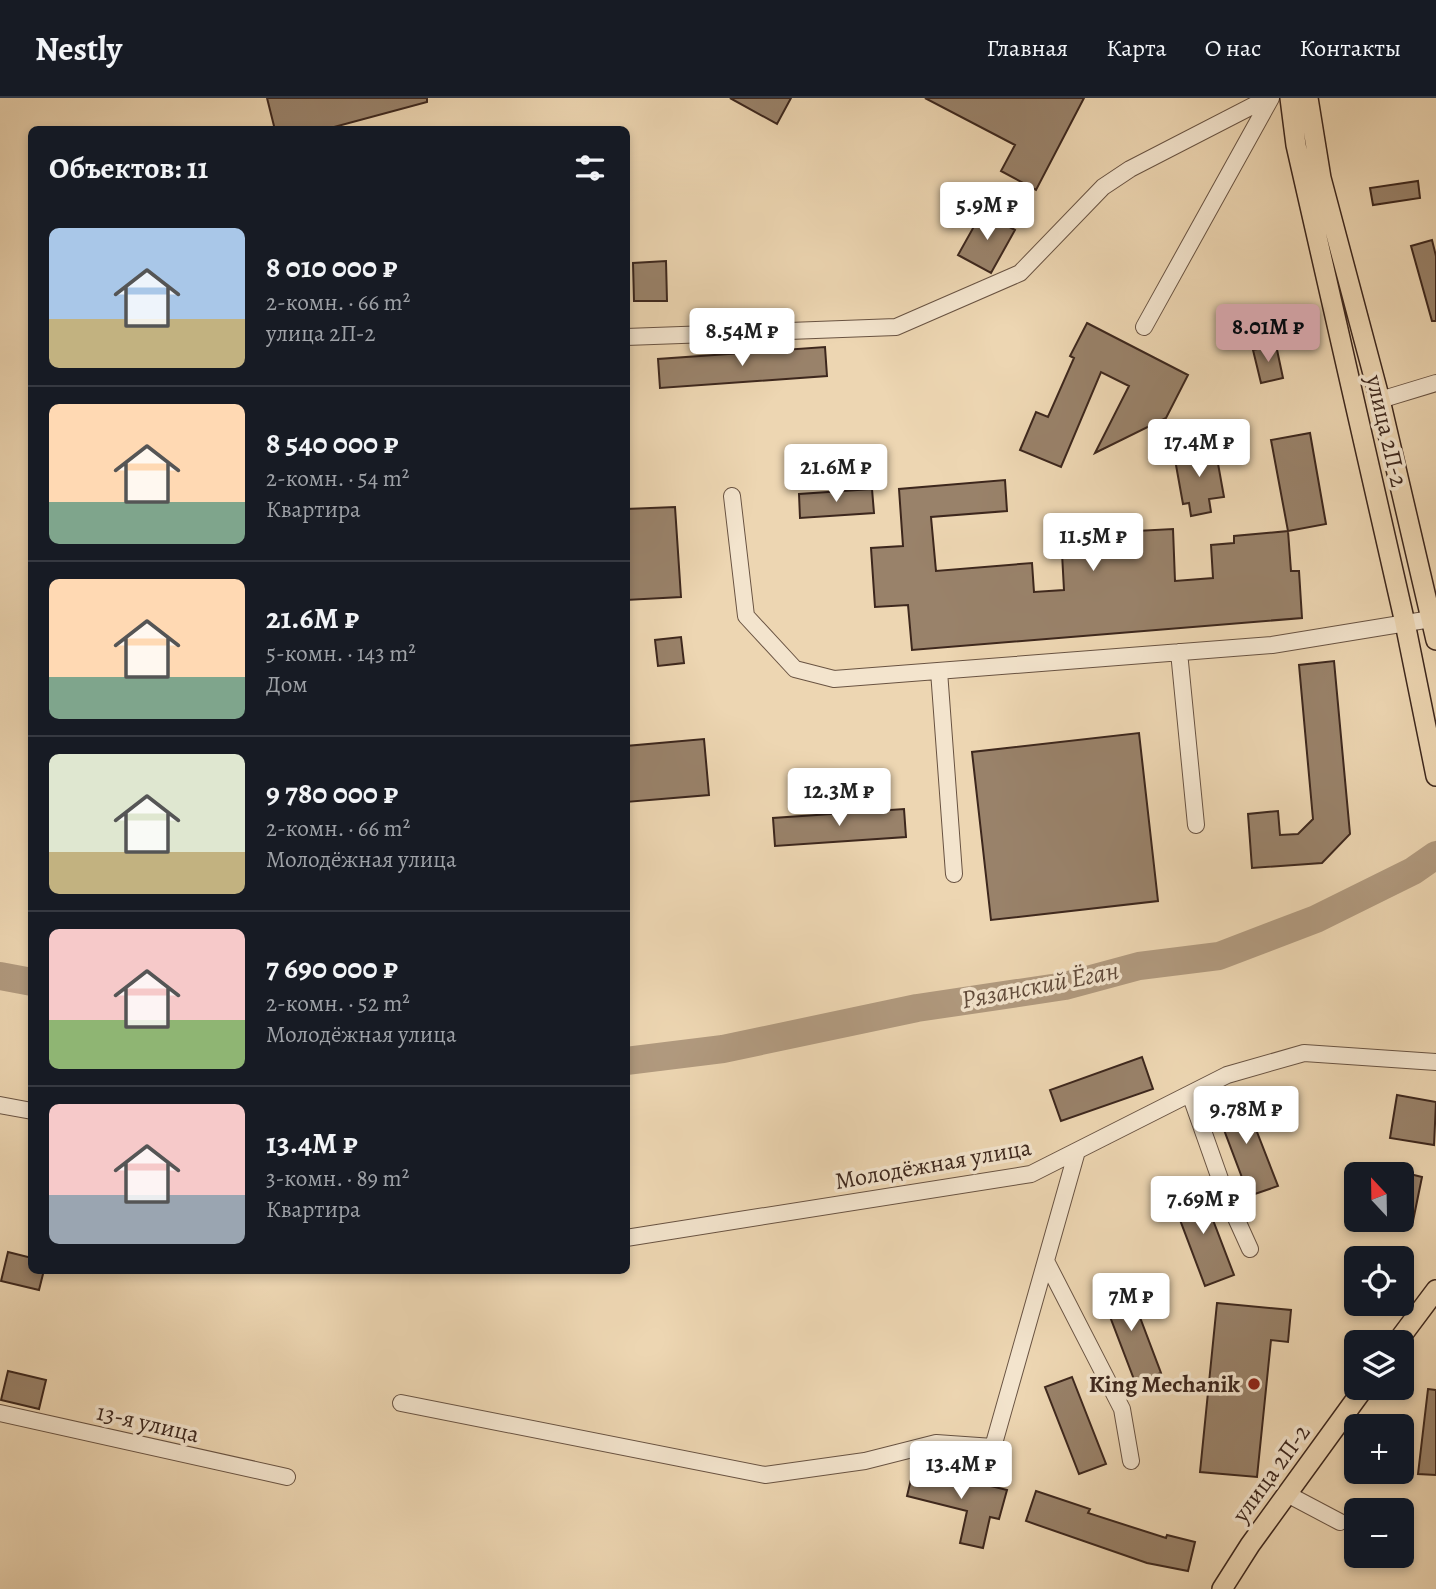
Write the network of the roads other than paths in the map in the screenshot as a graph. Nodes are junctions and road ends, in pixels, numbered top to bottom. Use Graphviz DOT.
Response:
graph roads {
  1 [pos="1269,98"];
  2 [pos="1290,98"];
  3 [pos="1308,98"];
  4 [pos="1144,327"];
  5 [pos="630,337"];
  6 [pos="1436,383"];
  7 [pos="1380,400"];
  8 [pos="732,496"];
  9 [pos="1431,619"];
  10 [pos="1405,623"];
  11 [pos="1436,640"];
  12 [pos="1179,652"];
  13 [pos="939,671"];
  14 [pos="1435,771"];
  15 [pos="1196,825"];
  16 [pos="954,874"];
  17 [pos="1436,1062"];
  18 [pos="1190,1094"];
  19 [pos="0,1105"];
  20 [pos="28,1110"];
  21 [pos="1077,1151"];
  22 [pos="630,1237"];
  23 [pos="1250,1249"];
  24 [pos="1046,1261"];
  25 [pos="1436,1290"];
  26 [pos="1406,1330"];
  27 [pos="1355,1400"];
  28 [pos="401,1404"];
  29 [pos="0,1413"];
  30 [pos="1131,1461"];
  31 [pos="287,1477"];
  32 [pos="1287,1494"];
  33 [pos="1340,1522"];
  34 [pos="1222,1589"];
  1 -- 4 [label="street"];
  1 -- 5 [label="street"];
  2 -- 10 [label="main road, улица 2П-2"];
  3 -- 7 [label="main road, улица 2П-2"];
  6 -- 7 [label="street"];
  7 -- 9 [label="main road, улица 2П-2"];
  8 -- 13 [label="street"];
  9 -- 10 [label="street"];
  9 -- 11 [label="main road, улица 2П-2"];
  10 -- 12 [label="street"];
  10 -- 14 [label="main road, улица 2П-2"];
  12 -- 13 [label="street"];
  12 -- 15 [label="street"];
  13 -- 16 [label="street"];
  17 -- 18 [label="street, Молодёжная улица"];
  18 -- 21 [label="street, Молодёжная улица"];
  18 -- 23 [label="street"];
  19 -- 20 [label="street"];
  21 -- 22 [label="street, Молодёжная улица"];
  21 -- 24 [label="street"];
  24 -- 28 [label="street"];
  24 -- 30 [label="street"];
  25 -- 26 [label="main road"];
  27 -- 32 [label="main road, улица 2П-2"];
  29 -- 31 [label="street, 13-я улица"];
  32 -- 33 [label="street"];
  32 -- 34 [label="main road, улица 2П-2"];
}
